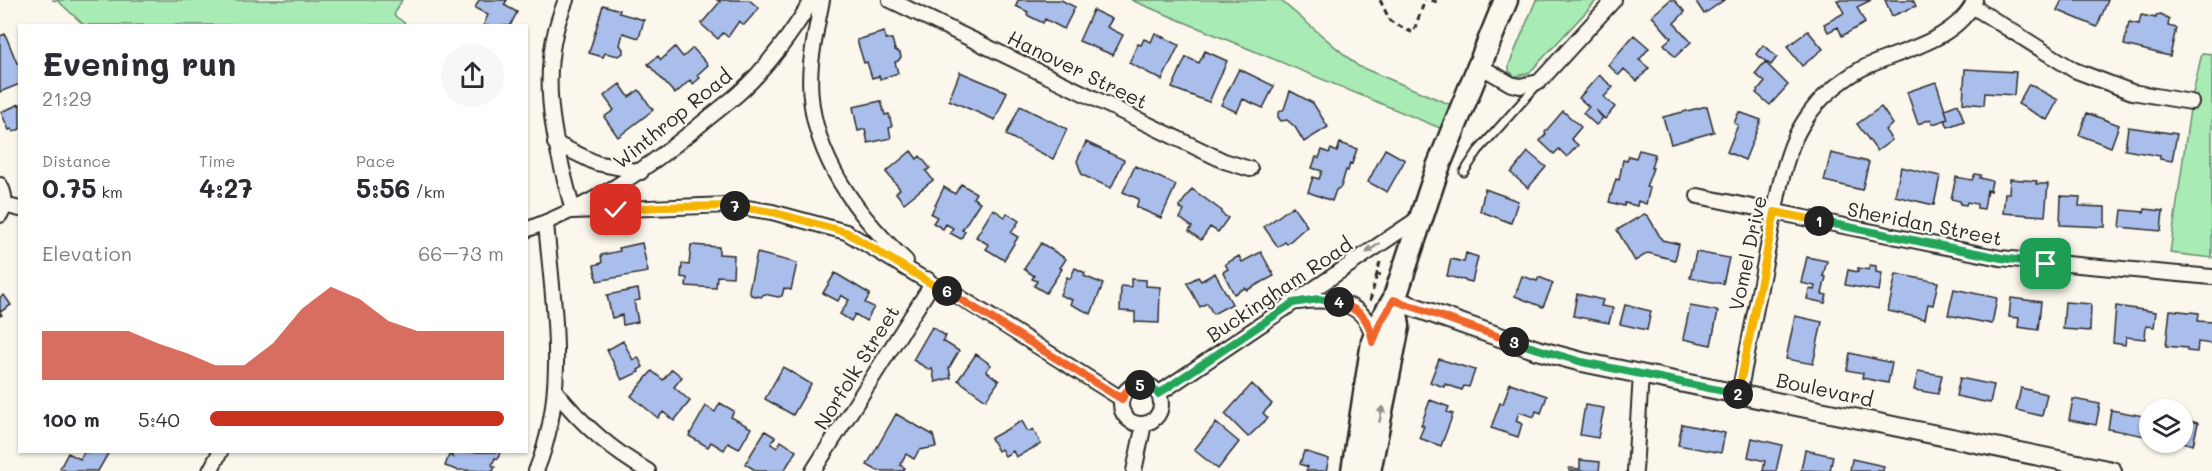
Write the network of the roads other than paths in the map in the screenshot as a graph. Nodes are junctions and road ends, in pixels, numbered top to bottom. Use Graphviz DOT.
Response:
graph roads {
  1 [pos="566,0"];
  2 [pos="812,0"];
  3 [pos="822,0"];
  4 [pos="890,0"];
  5 [pos="1506,0"];
  6 [pos="1614,0"];
  7 [pos="1973,3"];
  8 [pos="1480,66"];
  9 [pos="1539,82"];
  10 [pos="2191,102"];
  11 [pos="555,143"];
  12 [pos="1250,169"];
  13 [pos="640,172"];
  14 [pos="1464,172"];
  15 [pos="0,185"];
  16 [pos="1698,196"];
  17 [pos="18,209"];
  18 [pos="2,210"];
  19 [pos="573,211"];
  20 [pos="1775,212"];
  21 [pos="1422,216"];
  22 [pos="546,223"];
  23 [pos="528,229"];
  24 [pos="2212,277"];
  25 [pos="932,284"];
  26 [pos="1394,300"];
  27 [pos="1293,303"];
  28 [pos="1373,342"];
  29 [pos="1641,374"];
  30 [pos="556,392"];
  31 [pos="1158,394"];
  32 [pos="1739,394"];
  33 [pos="1122,399"];
  34 [pos="1144,424"];
  35 [pos="219,453"];
  36 [pos="210,471"];
  37 [pos="536,471"];
  38 [pos="648,471"];
  39 [pos="813,471"];
  40 [pos="1134,471"];
  41 [pos="1353,471"];
  42 [pos="1369,471"];
  43 [pos="1635,471"];
  44 [pos="2112,471"];
  1 -- 11 [label="street"];
  2 -- 13 [label="street, Winthrop Road"];
  3 -- 25 [label="street"];
  4 -- 12 [label="street, Hanover Street"];
  5 -- 8 [label="main road"];
  6 -- 9 [label="street"];
  7 -- 10 [label="street"];
  7 -- 20 [label="street, Vomel Drive"];
  8 -- 9 [label="street"];
  8 -- 21 [label="main road"];
  9 -- 14 [label="lane"];
  11 -- 13 [label="street"];
  11 -- 19 [label="street"];
  13 -- 19 [label="street, Winthrop Road"];
  15 -- 18 [label="street"];
  16 -- 20 [label="street, Sheridan Street"];
  17 -- 18 [label="street"];
  19 -- 22 [label="street, Winthrop Road"];
  19 -- 25 [label="street"];
  20 -- 24 [label="street, Sheridan Street"];
  20 -- 32 [label="street, Vomel Drive"];
  21 -- 26 [label="main road"];
  21 -- 27 [label="street, Buckingham Road, one-way"];
  22 -- 23 [label="street, Winthrop Road"];
  22 -- 30 [label="street"];
  25 -- 33 [label="street"];
  25 -- 39 [label="street, Norfolk Street"];
  26 -- 28 [label="main road"];
  26 -- 29 [label="street, Boulevard"];
  42 -- 26 [label="main road, one-way"];
  27 -- 28 [label="street"];
  27 -- 31 [label="street, Buckingham Road"];
  28 -- 41 [label="main road"];
  29 -- 32 [label="street, Boulevard"];
  29 -- 43 [label="street"];
  30 -- 37 [label="street"];
  30 -- 38 [label="street"];
  31 -- 33 [label="street"];
  31 -- 34 [label="street"];
  32 -- 44 [label="street, Boulevard"];
  33 -- 34 [label="street"];
  34 -- 40 [label="street"];
  35 -- 36 [label="street"];
}
